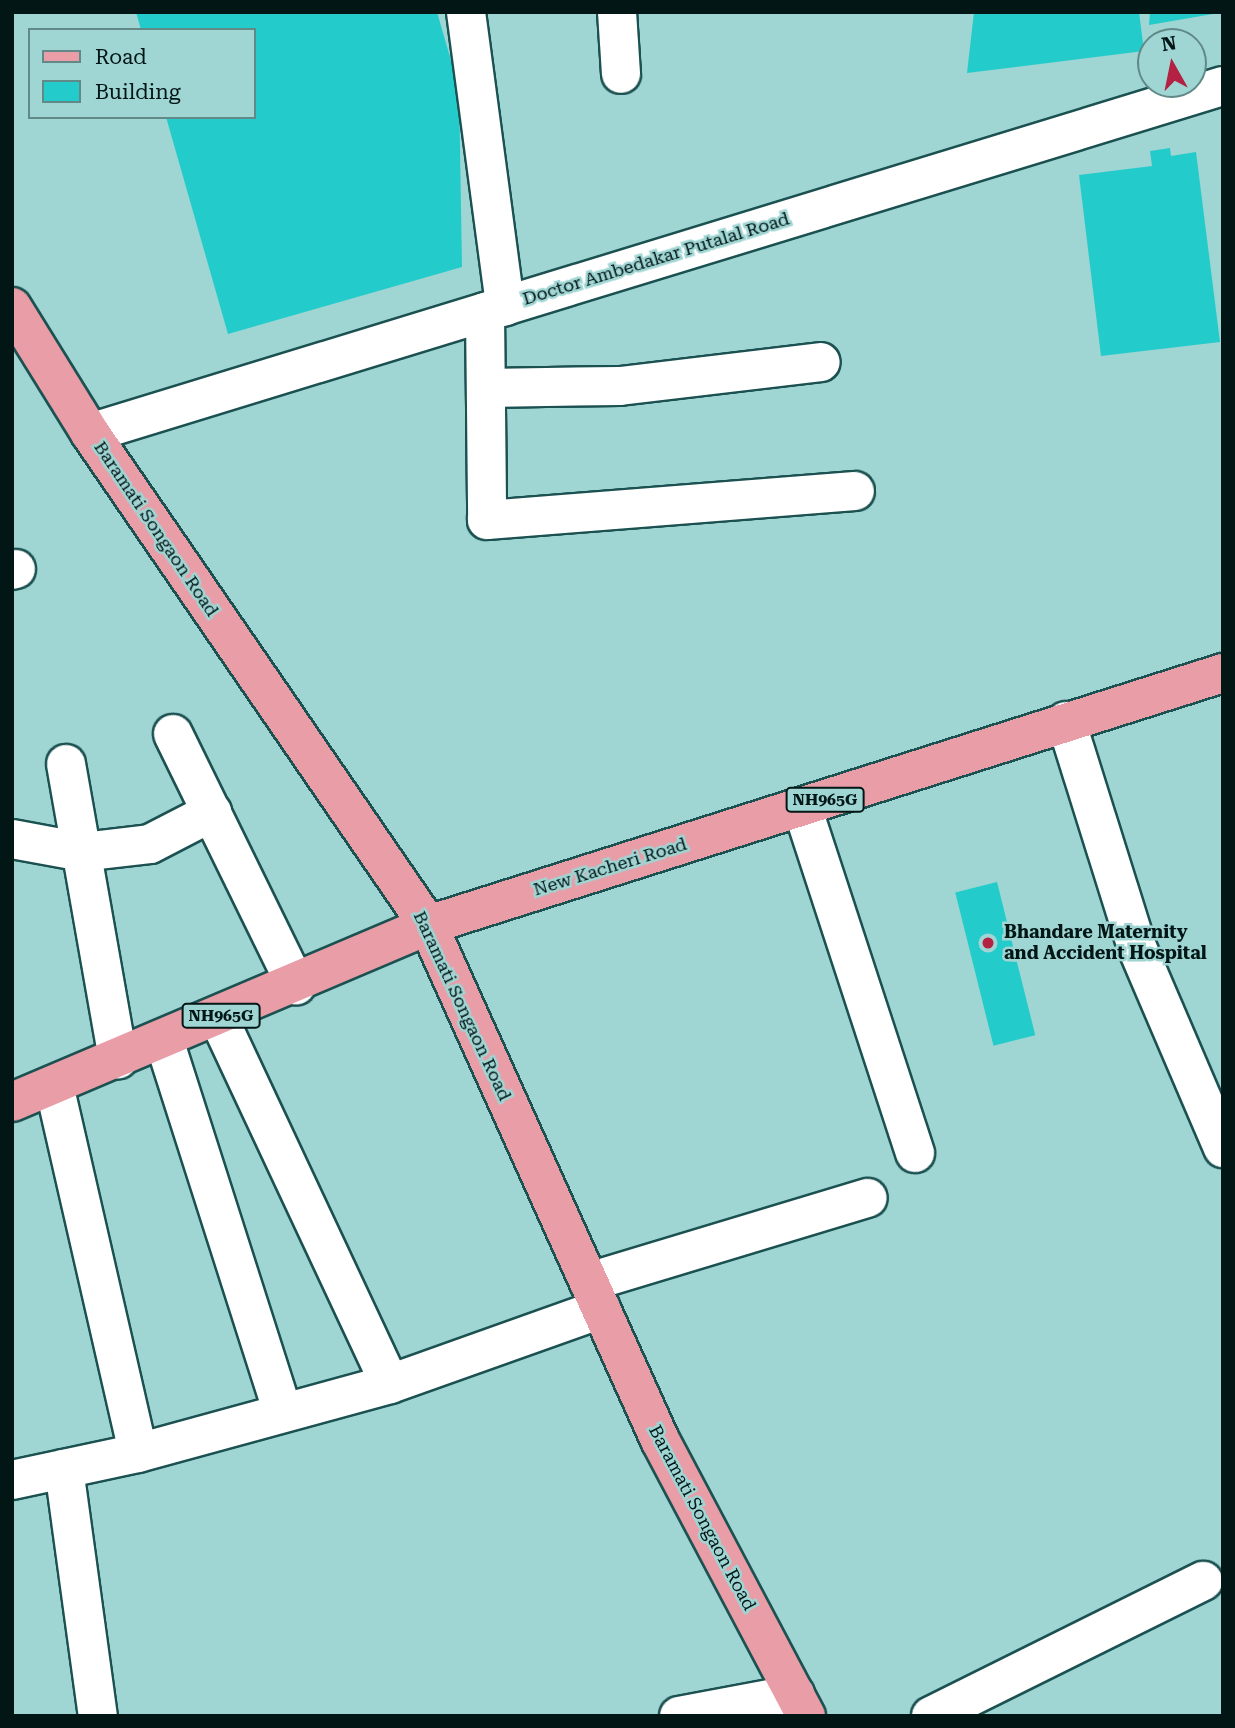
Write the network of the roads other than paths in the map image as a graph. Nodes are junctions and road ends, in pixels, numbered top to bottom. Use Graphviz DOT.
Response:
graph roads {
  1 [pos="466,12"];
  2 [pos="617,12"];
  3 [pos="621,74"];
  4 [pos="1223,86"];
  5 [pos="12,307"];
  6 [pos="495,309"];
  7 [pos="821,362"];
  8 [pos="486,388"];
  9 [pos="90,433"];
  10 [pos="855,491"];
  11 [pos="1223,673"];
  12 [pos="1066,721"];
  13 [pos="173,734"];
  14 [pos="66,764"];
  15 [pos="802,807"];
  16 [pos="212,811"];
  17 [pos="12,839"];
  18 [pos="82,852"];
  19 [pos="428,925"];
  20 [pos="296,985"];
  21 [pos="218,1017"];
  22 [pos="164,1040"];
  23 [pos="118,1059"];
  24 [pos="54,1085"];
  25 [pos="12,1102"];
  26 [pos="1223,1148"];
  27 [pos="915,1153"];
  28 [pos="868,1198"];
  29 [pos="595,1296"];
  30 [pos="390,1384"];
  31 [pos="283,1412"];
  32 [pos="138,1453"];
  33 [pos="64,1469"];
  34 [pos="12,1480"];
  35 [pos="1203,1581"];
  36 [pos="801,1705"];
  37 [pos="98,1716"];
  38 [pos="679,1716"];
  39 [pos="931,1716"];
  1 -- 6 [label="street"];
  2 -- 3 [label="street"];
  4 -- 6 [label="street, Doctor Ambedakar Putalal Road"];
  5 -- 9 [label="main road, Baramati Songaon Road"];
  6 -- 8 [label="street"];
  6 -- 9 [label="street, Doctor Ambedakar Putalal Road"];
  7 -- 8 [label="street"];
  8 -- 10 [label="street"];
  9 -- 19 [label="main road, Baramati Songaon Road"];
  11 -- 12 [label="main road, New Kacheri Road / NH965G"];
  12 -- 15 [label="main road, New Kacheri Road / NH965G"];
  12 -- 26 [label="street"];
  13 -- 16 [label="street"];
  14 -- 18 [label="street"];
  15 -- 19 [label="main road, New Kacheri Road / NH965G"];
  15 -- 27 [label="street"];
  16 -- 18 [label="street"];
  16 -- 20 [label="street"];
  17 -- 18 [label="street"];
  18 -- 23 [label="street"];
  19 -- 20 [label="main road, New Kacheri Road / NH965G"];
  19 -- 29 [label="main road, Baramati Songaon Road"];
  20 -- 21 [label="main road, New Kacheri Road / NH965G"];
  21 -- 22 [label="main road, New Kacheri Road / NH965G"];
  21 -- 30 [label="street"];
  22 -- 23 [label="main road, New Kacheri Road / NH965G"];
  22 -- 31 [label="street"];
  23 -- 24 [label="main road, New Kacheri Road / NH965G"];
  24 -- 25 [label="main road, New Kacheri Road / NH965G"];
  24 -- 32 [label="street"];
  28 -- 29 [label="street"];
  29 -- 30 [label="street"];
  29 -- 36 [label="main road, Baramati Songaon Road"];
  30 -- 31 [label="street"];
  31 -- 32 [label="street"];
  32 -- 33 [label="street"];
  33 -- 34 [label="street"];
  33 -- 37 [label="street"];
  35 -- 39 [label="street"];
  36 -- 38 [label="street"];
}
